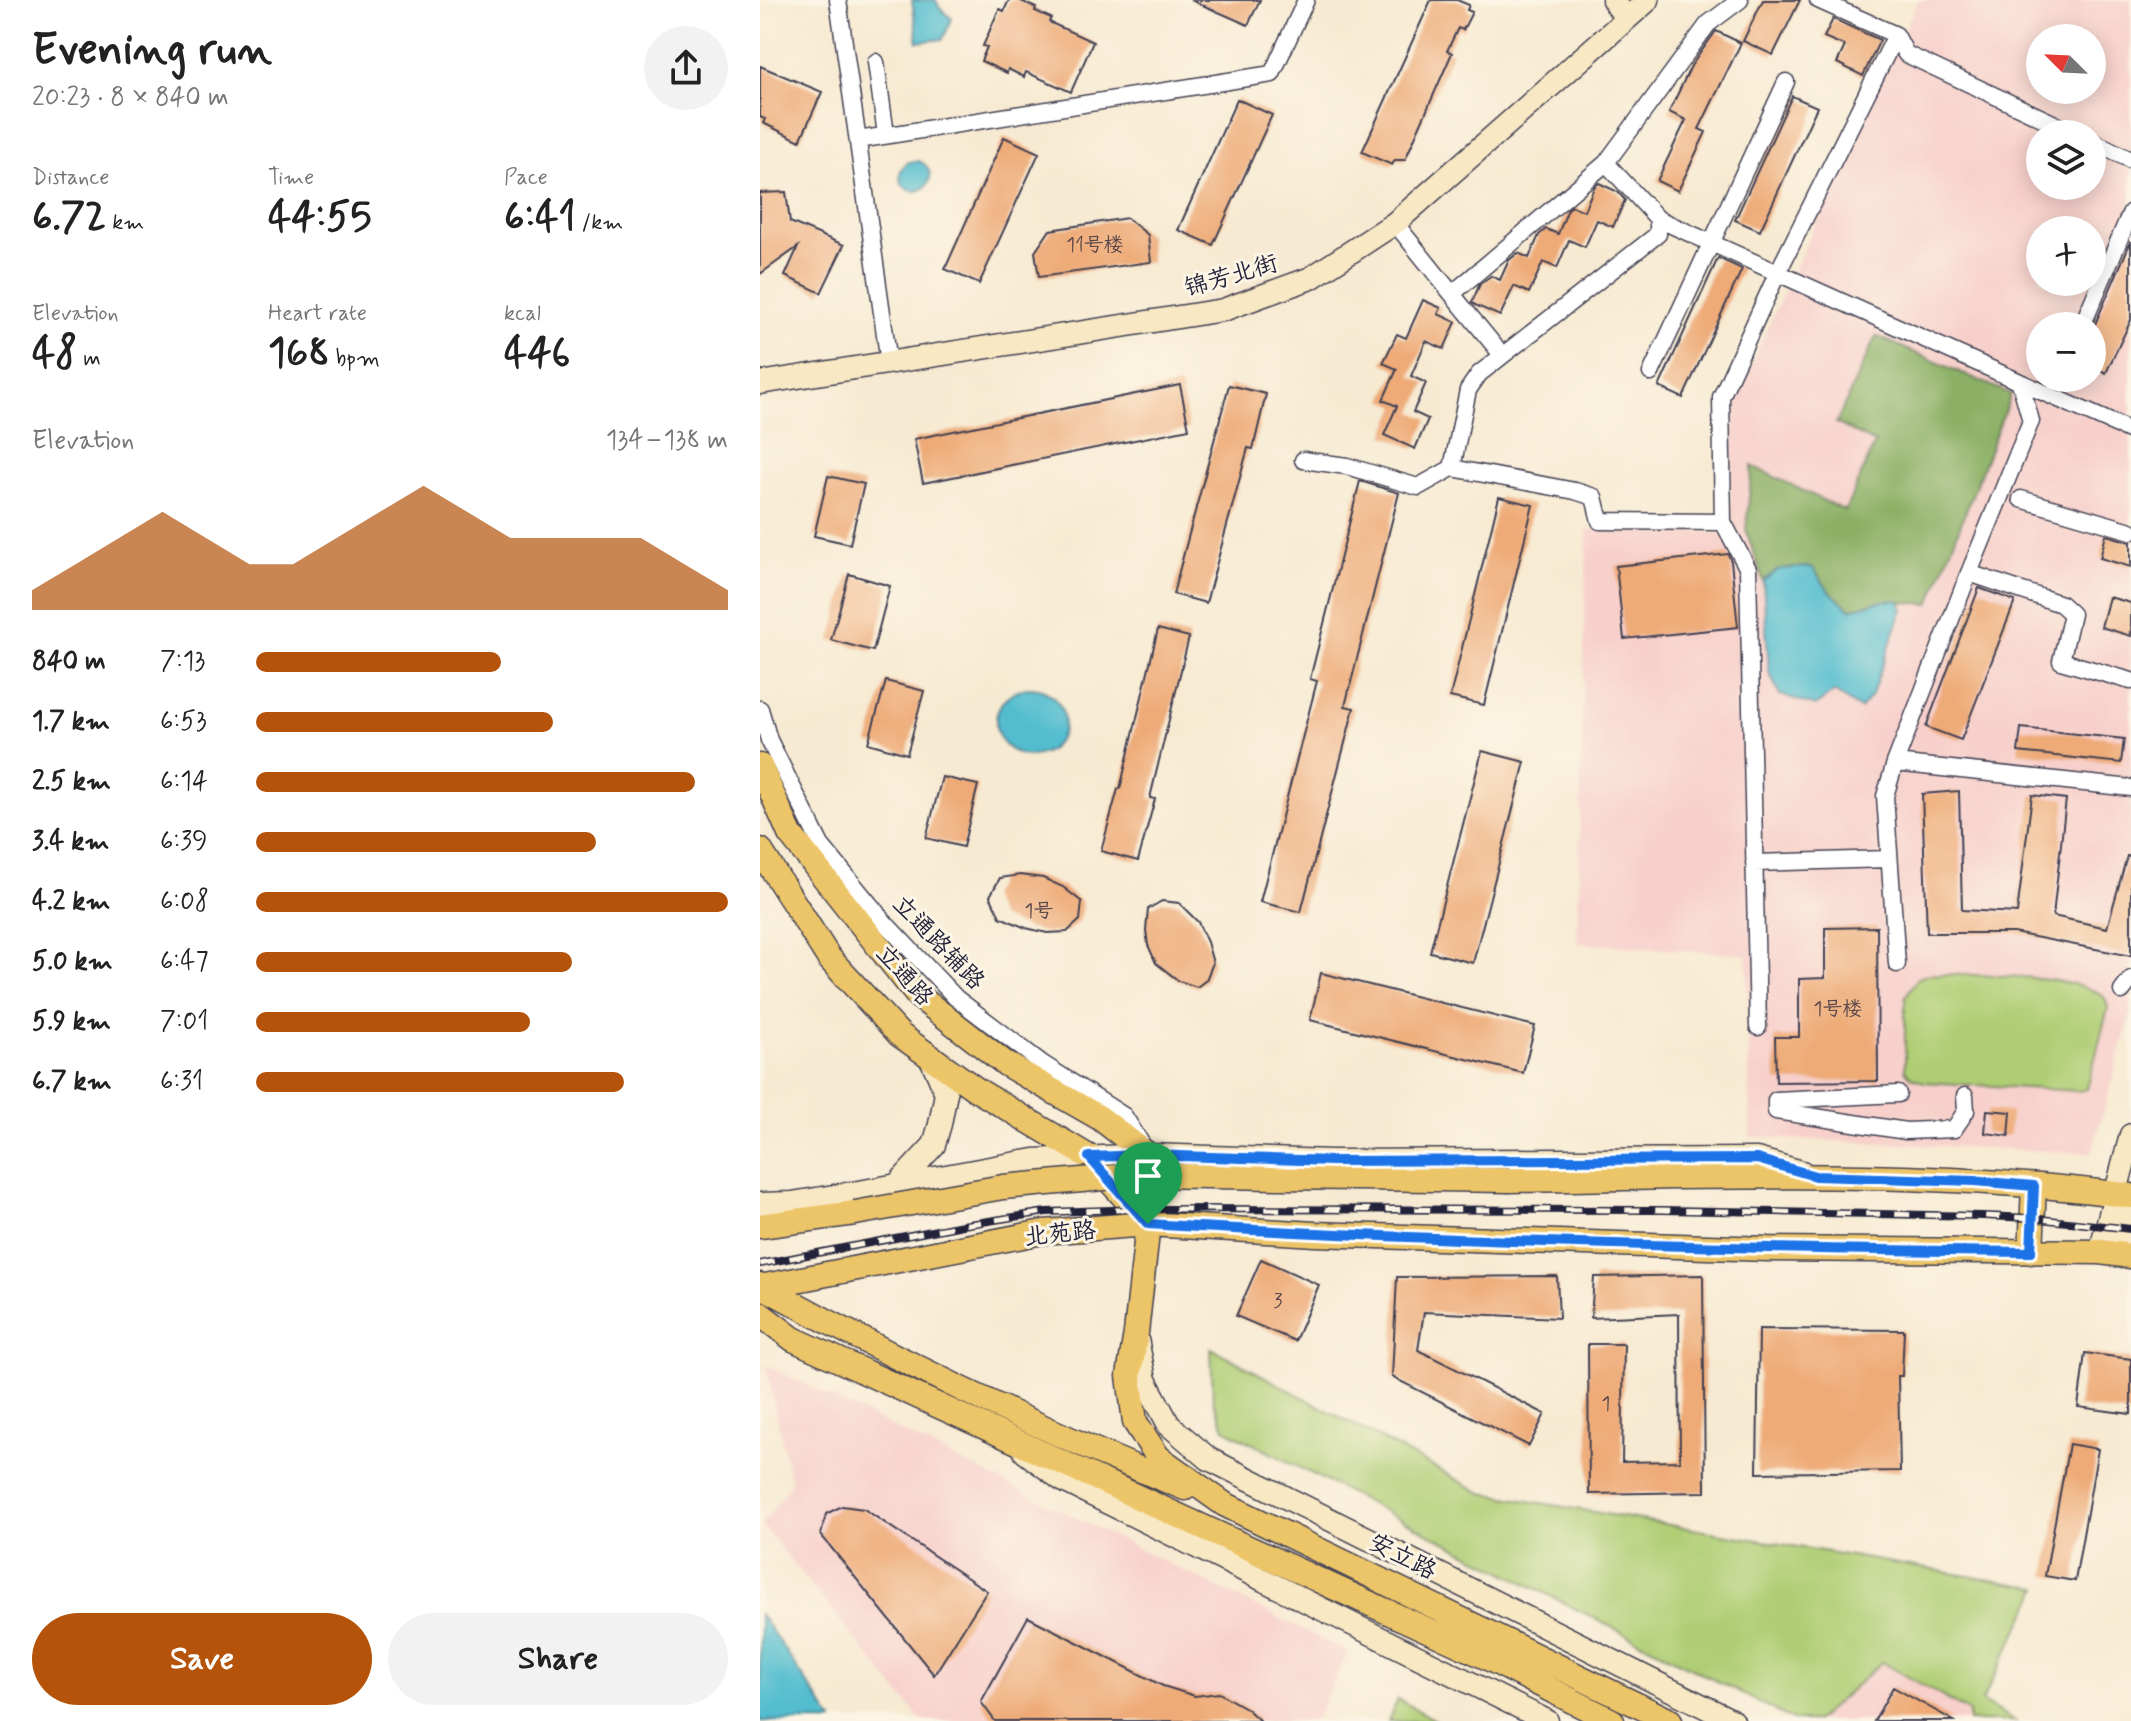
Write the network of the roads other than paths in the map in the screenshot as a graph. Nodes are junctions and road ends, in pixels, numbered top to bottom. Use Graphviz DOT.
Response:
graph roads {
  1 [pos="838,0"];
  2 [pos="1306,0"];
  3 [pos="1648,0"];
  4 [pos="1740,0"];
  5 [pos="1818,0"];
  6 [pos="1619,9"];
  7 [pos="1896,35"];
  8 [pos="876,62"];
  9 [pos="1786,82"];
  10 [pos="2046,120"];
  11 [pos="886,135"];
  12 [pos="858,140"];
  13 [pos="2106,148"];
  14 [pos="2131,160"];
  15 [pos="1606,163"];
  16 [pos="2131,212"];
  17 [pos="1658,219"];
  18 [pos="1395,223"];
  19 [pos="1710,243"];
  20 [pos="1777,274"];
  21 [pos="1452,294"];
  22 [pos="2088,312"];
  23 [pos="1502,355"];
  24 [pos="889,363"];
  25 [pos="1651,373"];
  26 [pos="2026,380"];
  27 [pos="2020,382"];
  28 [pos="760,383"];
  29 [pos="2131,431"];
  30 [pos="1303,460"];
  31 [pos="1452,468"];
  32 [pos="2010,469"];
  33 [pos="2021,499"];
  34 [pos="1993,512"];
  35 [pos="1723,522"];
  36 [pos="2131,531"];
  37 [pos="1969,573"];
  38 [pos="2131,681"];
  39 [pos="760,709"];
  40 [pos="1895,763"];
  41 [pos="760,766"];
  42 [pos="2131,788"];
  43 [pos="760,850"];
  44 [pos="1889,859"];
  45 [pos="1754,863"];
  46 [pos="1897,964"];
  47 [pos="1758,1027"];
  48 [pos="930,1056"];
  49 [pos="1898,1094"];
  50 [pos="1965,1096"];
  51 [pos="2131,1135"];
  52 [pos="1148,1155"];
  53 [pos="1089,1157"];
  54 [pos="1815,1176"];
  55 [pos="897,1185"];
  56 [pos="2034,1186"];
  57 [pos="2126,1197"];
  58 [pos="760,1204"];
  59 [pos="1148,1224"];
  60 [pos="760,1226"];
  61 [pos="2031,1252"];
  62 [pos="2116,1254"];
  63 [pos="760,1286"];
  64 [pos="760,1314"];
  65 [pos="760,1324"];
  66 [pos="1136,1333"];
  67 [pos="793,1339"];
  68 [pos="995,1431"];
  69 [pos="1224,1504"];
  70 [pos="1547,1721"];
  71 [pos="1612,1721"];
  72 [pos="1670,1721"];
  73 [pos="1733,1721"];
  1 -- 12 [label="street"];
  2 -- 11 [label="street"];
  3 -- 6 [label="street, 锦芳北街"];
  4 -- 15 [label="street"];
  5 -- 7 [label="street"];
  6 -- 18 [label="street, 锦芳北街"];
  7 -- 10 [label="street"];
  7 -- 20 [label="street"];
  8 -- 11 [label="street"];
  9 -- 19 [label="street"];
  11 -- 12 [label="street"];
  12 -- 24 [label="street"];
  13 -- 14 [label="street"];
  15 -- 17 [label="street"];
  15 -- 21 [label="street"];
  16 -- 22 [label="street"];
  17 -- 19 [label="street"];
  17 -- 23 [label="street"];
  18 -- 21 [label="street"];
  18 -- 24 [label="street, 锦芳北街"];
  19 -- 20 [label="street"];
  19 -- 25 [label="street"];
  20 -- 27 [label="street"];
  20 -- 35 [label="street"];
  21 -- 23 [label="street"];
  23 -- 31 [label="street"];
  24 -- 28 [label="street, 锦芳北街"];
  26 -- 27 [label="street"];
  27 -- 29 [label="street"];
  27 -- 32 [label="street"];
  30 -- 31 [label="street"];
  31 -- 35 [label="street"];
  32 -- 33 [label="street"];
  32 -- 34 [label="street"];
  33 -- 34 [label="street"];
  33 -- 36 [label="street"];
  34 -- 37 [label="street"];
  35 -- 45 [label="street"];
  37 -- 38 [label="street"];
  37 -- 40 [label="street"];
  39 -- 52 [label="street, 立通路辅路"];
  40 -- 42 [label="street"];
  40 -- 44 [label="street"];
  41 -- 52 [label="main road, 立通路"];
  43 -- 48 [label="main road, 立通路"];
  44 -- 45 [label="street"];
  44 -- 46 [label="street"];
  45 -- 47 [label="street"];
  48 -- 53 [label="main road, 立通路"];
  48 -- 55 [label="street"];
  49 -- 50 [label="street"];
  51 -- 57 [label="street"];
  52 -- 53 [label="street, 北苑路"];
  52 -- 54 [label="street, 北苑路"];
  52 -- 59 [label="main road, 安立路"];
  53 -- 55 [label="street, 北苑路"];
  53 -- 59 [label="main road, 立通路"];
  54 -- 56 [label="main road, 北苑路"];
  54 -- 60 [label="main road, 北苑路, bridge"];
  55 -- 58 [label="street, 北苑路"];
  56 -- 57 [label="main road, 北苑路"];
  56 -- 61 [label="main road"];
  57 -- 62 [label="street"];
  59 -- 61 [label="main road, 北苑路"];
  59 -- 63 [label="main road, 北苑路"];
  59 -- 66 [label="main road, 安立路"];
  61 -- 62 [label="main road, 北苑路"];
  63 -- 69 [label="main road, 安立路"];
  64 -- 67 [label="main road"];
  65 -- 67 [label="street"];
  66 -- 69 [label="main road, 安立路"];
  66 -- 73 [label="street, 安立路"];
  67 -- 68 [label="main road"];
  68 -- 70 [label="street"];
  68 -- 71 [label="main road"];
  69 -- 72 [label="main road, 安立路"];
}
